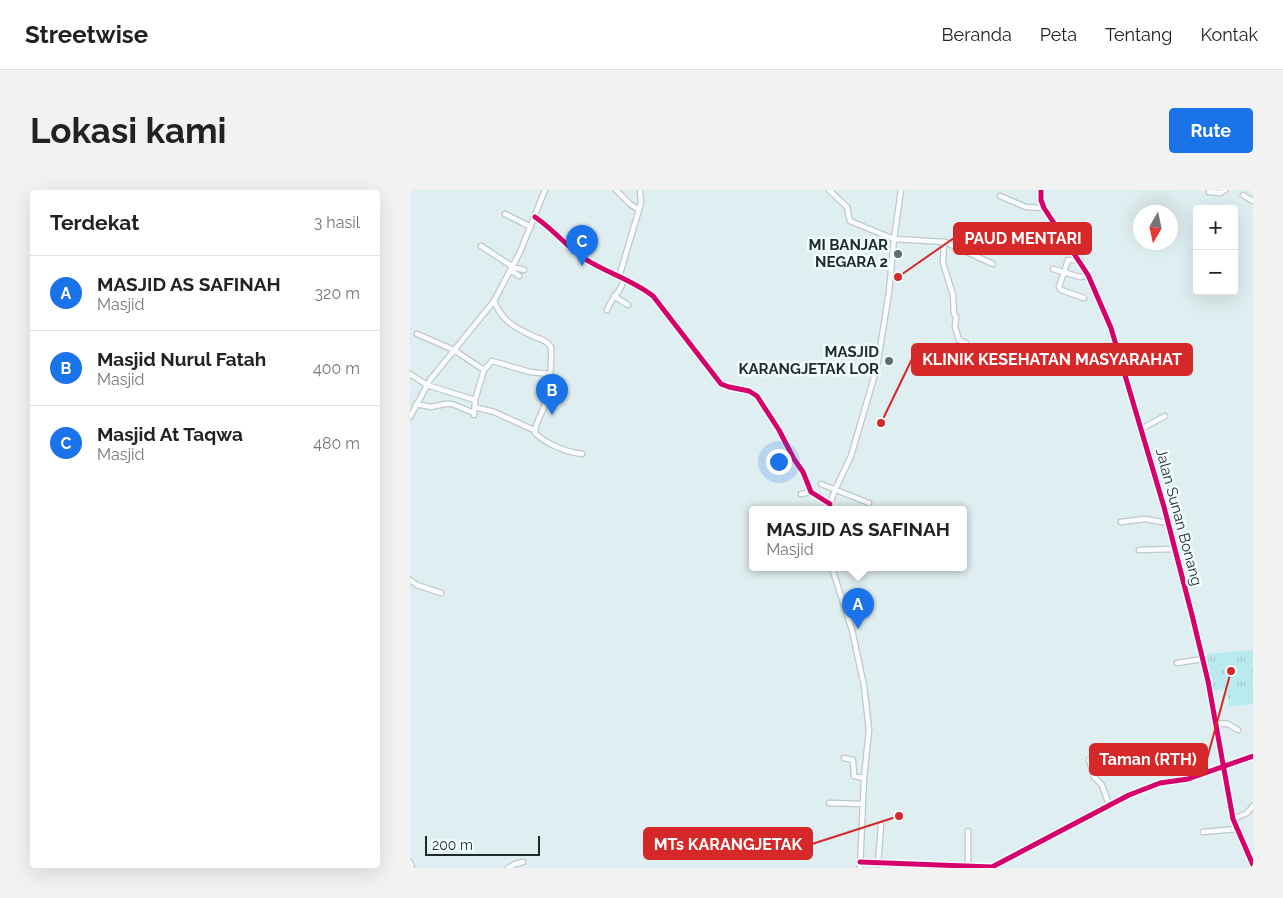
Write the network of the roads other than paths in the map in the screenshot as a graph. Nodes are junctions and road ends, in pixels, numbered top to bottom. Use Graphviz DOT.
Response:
graph roads {
  1 [pos="546,190"];
  2 [pos="616,190"];
  3 [pos="640,190"];
  4 [pos="829,190"];
  5 [pos="901,190"];
  6 [pos="1041,190"];
  7 [pos="1225,190"];
  8 [pos="1209,192"];
  9 [pos="1243,195"];
  10 [pos="1000,196"];
  11 [pos="1253,201"];
  12 [pos="1044,208"];
  13 [pos="639,210"];
  14 [pos="505,214"];
  15 [pos="535,216"];
  16 [pos="531,227"];
  17 [pos="894,239"];
  18 [pos="944,242"];
  19 [pos="481,246"];
  20 [pos="1080,260"];
  21 [pos="993,264"];
  22 [pos="512,269"];
  23 [pos="1053,269"];
  24 [pos="524,270"];
  25 [pos="1063,272"];
  26 [pos="1088,275"];
  27 [pos="520,276"];
  28 [pos="622,278"];
  29 [pos="614,296"];
  30 [pos="1084,298"];
  31 [pos="494,301"];
  32 [pos="628,305"];
  33 [pos="607,310"];
  34 [pos="417,334"];
  35 [pos="966,343"];
  36 [pos="454,350"];
  37 [pos="484,370"];
  38 [pos="410,374"];
  39 [pos="549,374"];
  40 [pos="427,385"];
  41 [pos="475,400"];
  42 [pos="416,404"];
  43 [pos="475,407"];
  44 [pos="1165,416"];
  45 [pos="410,417"];
  46 [pos="1141,428"];
  47 [pos="534,430"];
  48 [pos="582,454"];
  49 [pos="821,484"];
  50 [pos="835,490"];
  51 [pos="811,492"];
  52 [pos="800,494"];
  53 [pos="869,503"];
  54 [pos="830,504"];
  55 [pos="1121,522"];
  56 [pos="1168,523"];
  57 [pos="1175,549"];
  58 [pos="1139,550"];
  59 [pos="833,571"];
  60 [pos="410,580"];
  61 [pos="442,593"];
  62 [pos="1203,659"];
  63 [pos="1176,663"];
  64 [pos="1215,723"];
  65 [pos="1238,730"];
  66 [pos="1253,756"];
  67 [pos="844,758"];
  68 [pos="1089,760"];
  69 [pos="1223,766"];
  70 [pos="864,778"];
  71 [pos="829,803"];
  72 [pos="863,804"];
  73 [pos="1109,805"];
  74 [pos="1253,806"];
  75 [pos="1233,818"];
  76 [pos="881,825"];
  77 [pos="1237,829"];
  78 [pos="968,831"];
  79 [pos="1203,832"];
  80 [pos="410,862"];
  81 [pos="523,862"];
  82 [pos="860,862"];
  83 [pos="878,864"];
  84 [pos="1253,865"];
  85 [pos="968,866"];
  86 [pos="992,867"];
  87 [pos="412,868"];
  88 [pos="508,868"];
  89 [pos="860,868"];
  1 -- 15 [label="street"];
  2 -- 13 [label="street"];
  3 -- 13 [label="street"];
  4 -- 17 [label="street"];
  5 -- 17 [label="street"];
  6 -- 12 [label="street, Jalan Sunan Bonang"];
  7 -- 8 [label="street"];
  9 -- 11 [label="street"];
  10 -- 12 [label="street"];
  12 -- 20 [label="street, Jalan Sunan Bonang"];
  13 -- 28 [label="street"];
  14 -- 16 [label="street"];
  15 -- 16 [label="street"];
  15 -- 28 [label="street"];
  16 -- 22 [label="street"];
  17 -- 18 [label="street"];
  17 -- 50 [label="street"];
  18 -- 21 [label="street"];
  18 -- 35 [label="street"];
  19 -- 22 [label="street"];
  20 -- 25 [label="street"];
  20 -- 26 [label="street, Jalan Sunan Bonang"];
  22 -- 24 [label="street"];
  22 -- 27 [label="street"];
  22 -- 31 [label="street"];
  23 -- 25 [label="street"];
  25 -- 26 [label="street"];
  25 -- 30 [label="street"];
  26 -- 46 [label="street, Jalan Sunan Bonang"];
  28 -- 29 [label="street"];
  28 -- 51 [label="street"];
  29 -- 32 [label="street"];
  29 -- 33 [label="street"];
  31 -- 36 [label="street"];
  31 -- 39 [label="street"];
  34 -- 36 [label="street"];
  36 -- 37 [label="street"];
  36 -- 40 [label="street"];
  37 -- 39 [label="street"];
  37 -- 41 [label="street"];
  38 -- 40 [label="street"];
  39 -- 47 [label="street"];
  40 -- 41 [label="street"];
  40 -- 42 [label="street"];
  41 -- 43 [label="street"];
  42 -- 43 [label="street"];
  42 -- 45 [label="street"];
  43 -- 47 [label="street"];
  44 -- 46 [label="street"];
  46 -- 56 [label="street, Jalan Sunan Bonang"];
  47 -- 48 [label="street"];
  49 -- 50 [label="street"];
  50 -- 53 [label="street"];
  50 -- 54 [label="street"];
  51 -- 52 [label="street"];
  51 -- 54 [label="street"];
  55 -- 56 [label="street"];
  56 -- 57 [label="street, Jalan Sunan Bonang"];
  57 -- 58 [label="street"];
  57 -- 62 [label="street, Jalan Sunan Bonang"];
  59 -- 70 [label="street"];
  60 -- 61 [label="street"];
  62 -- 63 [label="street"];
  62 -- 64 [label="street, Jalan Sunan Bonang"];
  64 -- 65 [label="street"];
  64 -- 69 [label="street, Jalan Sunan Bonang"];
  66 -- 69 [label="street"];
  67 -- 70 [label="street"];
  68 -- 73 [label="street"];
  69 -- 73 [label="street"];
  69 -- 75 [label="street, Jalan Sunan Bonang"];
  70 -- 72 [label="street"];
  71 -- 72 [label="street"];
  72 -- 82 [label="street"];
  73 -- 86 [label="street"];
  74 -- 75 [label="street"];
  75 -- 77 [label="street, Jalan Sunan Bonang"];
  76 -- 83 [label="street"];
  77 -- 79 [label="street"];
  77 -- 84 [label="street, Jalan Sunan Bonang"];
  78 -- 85 [label="street"];
  80 -- 87 [label="street"];
  81 -- 88 [label="street"];
  82 -- 83 [label="street"];
  82 -- 89 [label="street"];
  83 -- 85 [label="street"];
  85 -- 86 [label="street"];
}
